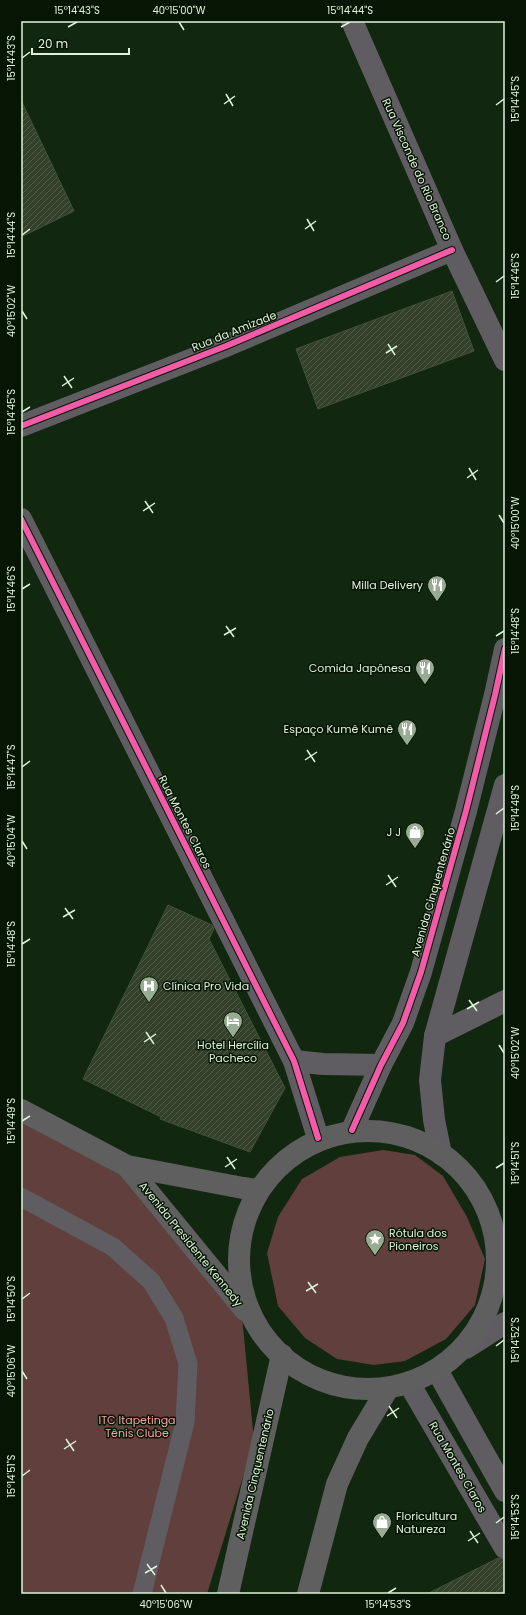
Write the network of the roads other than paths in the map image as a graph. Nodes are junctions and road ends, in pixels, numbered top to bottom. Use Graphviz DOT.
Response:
graph roads {
  1 [pos="352,21"];
  2 [pos="452,250"];
  3 [pos="505,360"];
  4 [pos="21,426"];
  5 [pos="21,519"];
  6 [pos="505,648"];
  7 [pos="505,785"];
  8 [pos="505,1000"];
  9 [pos="435,1036"];
  10 [pos="294,1061"];
  11 [pos="381,1065"];
  12 [pos="21,1110"];
  13 [pos="352,1130"];
  14 [pos="318,1138"];
  15 [pos="442,1154"];
  16 [pos="127,1166"];
  17 [pos="257,1190"];
  18 [pos="21,1197"];
  19 [pos="502,1275"];
  20 [pos="255,1322"];
  21 [pos="505,1323"];
  22 [pos="466,1348"];
  23 [pos="282,1355"];
  24 [pos="438,1372"];
  25 [pos="410,1385"];
  26 [pos="387,1390"];
  27 [pos="505,1491"];
  28 [pos="505,1548"];
  29 [pos="142,1594"];
  30 [pos="228,1594"];
  31 [pos="308,1594"];
  1 -- 2 [label="street, Rua Visconde do Rio Branco"];
  2 -- 3 [label="street, Rua Visconde do Rio Branco"];
  2 -- 4 [label="street, Rua da Amizade"];
  5 -- 10 [label="street, Rua Montes Claros"];
  6 -- 11 [label="street, Avenida Cinquentenário"];
  7 -- 9 [label="street"];
  8 -- 9 [label="street"];
  9 -- 15 [label="street"];
  10 -- 11 [label="street"];
  10 -- 14 [label="street, Rua Montes Claros"];
  11 -- 13 [label="street, Avenida Cinquentenário"];
  12 -- 16 [label="main road, Avenida Presidente Kennedy"];
  13 -- 14 [label="main road"];
  13 -- 15 [label="main road"];
  14 -- 17 [label="main road"];
  15 -- 19 [label="main road"];
  16 -- 17 [label="main road, Avenida Presidente Kennedy"];
  16 -- 20 [label="main road, Avenida Presidente Kennedy"];
  17 -- 20 [label="main road"];
  18 -- 29 [label="lane"];
  19 -- 22 [label="main road, Avenida Presidente Kennedy"];
  20 -- 23 [label="main road, Avenida Presidente Kennedy"];
  21 -- 22 [label="street"];
  22 -- 24 [label="main road, Avenida Presidente Kennedy"];
  23 -- 26 [label="main road, Avenida Presidente Kennedy"];
  23 -- 30 [label="main road, Avenida Cinquentenário"];
  24 -- 25 [label="main road, Avenida Presidente Kennedy"];
  24 -- 27 [label="street"];
  25 -- 26 [label="main road, Avenida Presidente Kennedy"];
  25 -- 28 [label="street, Rua Montes Claros"];
  26 -- 31 [label="main road"];
}
